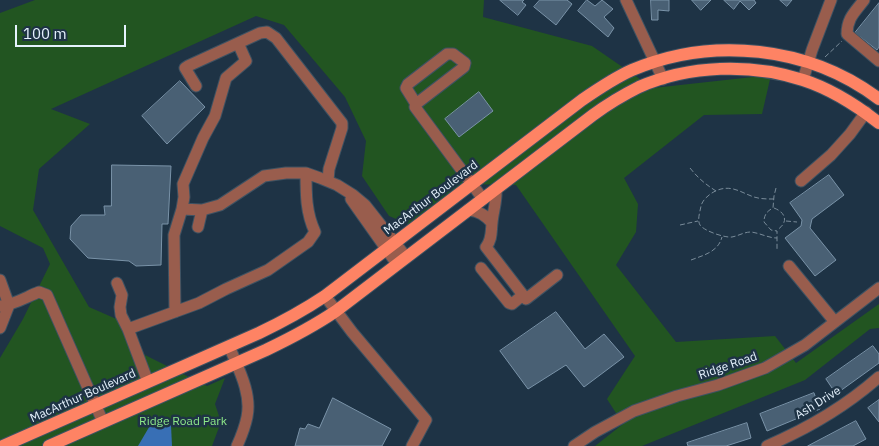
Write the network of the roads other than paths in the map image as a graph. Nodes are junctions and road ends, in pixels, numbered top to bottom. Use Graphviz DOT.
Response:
graph roads {
  1 [pos="626,0"];
  2 [pos="830,0"];
  3 [pos="864,0"];
  4 [pos="238,43"];
  5 [pos="878,57"];
  6 [pos="655,62"];
  7 [pos="809,62"];
  8 [pos="663,78"];
  9 [pos="803,80"];
  10 [pos="196,86"];
  11 [pos="864,89"];
  12 [pos="879,92"];
  13 [pos="879,99"];
  14 [pos="416,104"];
  15 [pos="866,112"];
  16 [pos="879,123"];
  17 [pos="306,173"];
  18 [pos="801,181"];
  19 [pos="332,183"];
  20 [pos="472,184"];
  21 [pos="496,189"];
  22 [pos="483,199"];
  23 [pos="182,209"];
  24 [pos="202,210"];
  25 [pos="468,210"];
  26 [pos="492,223"];
  27 [pos="198,227"];
  28 [pos="391,246"];
  29 [pos="402,261"];
  30 [pos="789,266"];
  31 [pos="481,268"];
  32 [pos="557,275"];
  33 [pos="1,283"];
  34 [pos="117,283"];
  35 [pos="879,288"];
  36 [pos="523,295"];
  37 [pos="325,296"];
  38 [pos="4,306"];
  39 [pos="336,311"];
  40 [pos="175,312"];
  41 [pos="835,322"];
  42 [pos="0,328"];
  43 [pos="128,329"];
  44 [pos="229,346"];
  45 [pos="236,362"];
  46 [pos="879,377"];
  47 [pos="148,382"];
  48 [pos="156,399"];
  49 [pos="96,405"];
  50 [pos="103,422"];
  51 [pos="3,446"];
  52 [pos="49,446"];
  53 [pos="237,446"];
  54 [pos="412,446"];
  55 [pos="574,446"];
  56 [pos="766,446"];
  1 -- 6 [label="street"];
  2 -- 7 [label="street"];
  3 -- 5 [label="street"];
  4 -- 10 [label="street"];
  4 -- 19 [label="street"];
  4 -- 23 [label="street"];
  6 -- 7 [label="main road, MacArthur Boulevard"];
  6 -- 8 [label="street"];
  6 -- 20 [label="main road, MacArthur Boulevard"];
  7 -- 9 [label="street"];
  7 -- 11 [label="main road, MacArthur Boulevard"];
  8 -- 9 [label="main road"];
  8 -- 21 [label="main road"];
  9 -- 15 [label="main road"];
  11 -- 12 [label="street"];
  11 -- 13 [label="main road, MacArthur Boulevard"];
  14 -- 14 [label="street"];
  14 -- 20 [label="street"];
  15 -- 16 [label="main road"];
  15 -- 18 [label="street"];
  17 -- 19 [label="street"];
  17 -- 24 [label="street"];
  17 -- 40 [label="street"];
  19 -- 28 [label="street"];
  20 -- 22 [label="street"];
  20 -- 28 [label="main road, MacArthur Boulevard"];
  21 -- 22 [label="main road"];
  21 -- 26 [label="street"];
  22 -- 25 [label="main road"];
  23 -- 24 [label="street"];
  23 -- 40 [label="street"];
  24 -- 27 [label="street"];
  25 -- 26 [label="street"];
  25 -- 29 [label="main road"];
  26 -- 36 [label="street"];
  28 -- 29 [label="street"];
  28 -- 37 [label="main road, MacArthur Boulevard"];
  29 -- 39 [label="main road"];
  30 -- 41 [label="street"];
  31 -- 36 [label="street"];
  32 -- 36 [label="street"];
  33 -- 38 [label="street"];
  34 -- 43 [label="street"];
  35 -- 41 [label="street, Ridge Road"];
  37 -- 39 [label="street"];
  37 -- 44 [label="main road, MacArthur Boulevard"];
  38 -- 42 [label="street"];
  38 -- 49 [label="street"];
  39 -- 45 [label="main road"];
  39 -- 54 [label="street"];
  40 -- 43 [label="street"];
  41 -- 55 [label="street, Ridge Road"];
  43 -- 47 [label="street"];
  44 -- 45 [label="street"];
  44 -- 47 [label="main road, MacArthur Boulevard"];
  45 -- 48 [label="main road"];
  45 -- 53 [label="street"];
  46 -- 56 [label="street, Ash Drive"];
  47 -- 48 [label="main road"];
  47 -- 49 [label="main road, MacArthur Boulevard"];
  48 -- 50 [label="main road"];
  49 -- 50 [label="street"];
  49 -- 51 [label="main road, MacArthur Boulevard"];
  50 -- 52 [label="main road"];
}
